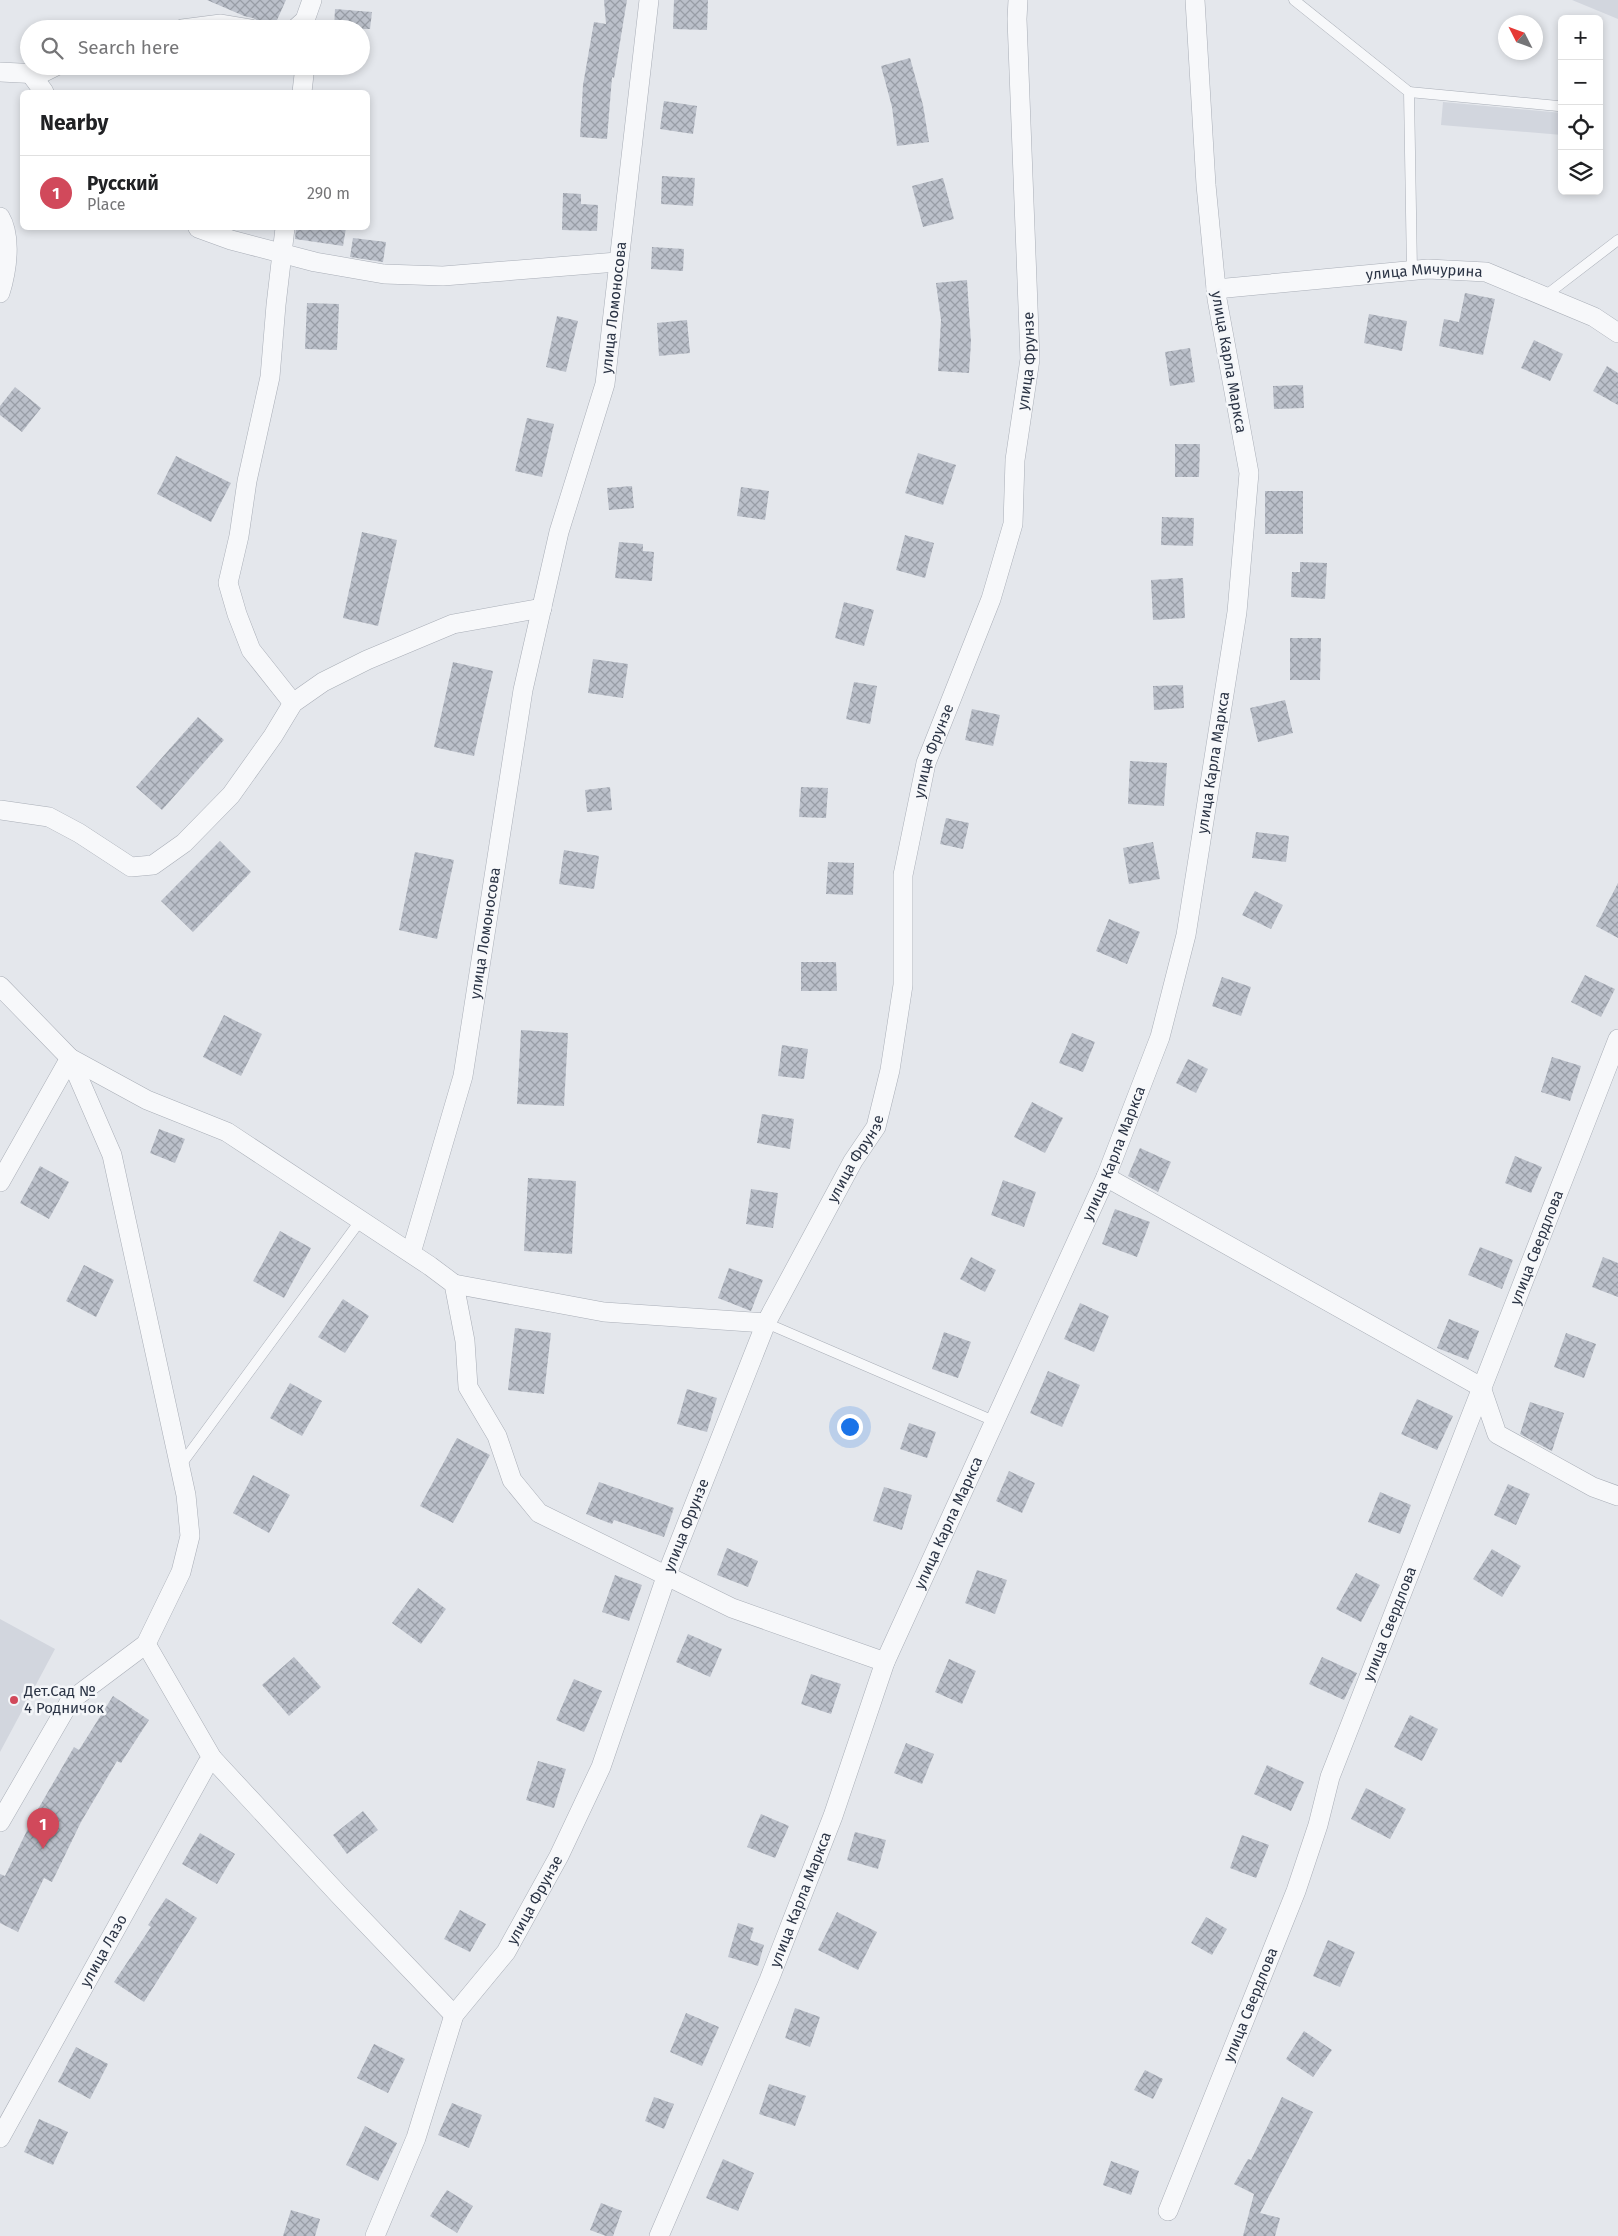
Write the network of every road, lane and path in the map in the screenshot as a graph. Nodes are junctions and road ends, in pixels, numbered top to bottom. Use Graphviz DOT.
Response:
graph roads {
  1 [pos="312,0"];
  2 [pos="649,0"];
  3 [pos="1018,0"];
  4 [pos="1195,0"];
  5 [pos="1294,0"];
  6 [pos="304,20"];
  7 [pos="0,72"];
  8 [pos="20,73"];
  9 [pos="31,75"];
  10 [pos="304,75"];
  11 [pos="43,90"];
  12 [pos="302,90"];
  13 [pos="1409,92"];
  14 [pos="1558,106"];
  15 [pos="0,216"];
  16 [pos="204,230"];
  17 [pos="285,230"];
  18 [pos="1618,240"];
  19 [pos="282,252"];
  20 [pos="617,262"];
  21 [pos="1412,270"];
  22 [pos="1216,289"];
  23 [pos="0,293"];
  24 [pos="1545,296"];
  25 [pos="1618,333"];
  26 [pos="542,608"];
  27 [pos="293,703"];
  28 [pos="0,810"];
  29 [pos="0,986"];
  30 [pos="1618,1039"];
  31 [pos="70,1058"];
  32 [pos="1106,1177"];
  33 [pos="0,1182"];
  34 [pos="360,1221"];
  35 [pos="411,1253"];
  36 [pos="454,1284"];
  37 [pos="766,1323"];
  38 [pos="1481,1387"];
  39 [pos="994,1420"];
  40 [pos="180,1467"];
  41 [pos="1618,1496"];
  42 [pos="667,1574"];
  43 [pos="146,1644"];
  44 [pos="885,1662"];
  45 [pos="210,1761"];
  46 [pos="0,1822"];
  47 [pos="454,2014"];
  48 [pos="0,2138"];
  49 [pos="1168,2212"];
  50 [pos="374,2236"];
  51 [pos="659,2236"];
  1 -- 6 [label="street"];
  2 -- 20 [label="street, улица Ломоносова"];
  3 -- 37 [label="street, улица Фрунзе"];
  4 -- 22 [label="street, улица Карла Маркса"];
  5 -- 13 [label="lane"];
  7 -- 8 [label="street"];
  9 -- 11 [label="street"];
  10 -- 12 [label="street"];
  13 -- 14 [label="lane"];
  13 -- 21 [label="lane"];
  15 -- 23 [label="street"];
  16 -- 19 [label="street"];
  17 -- 19 [label="street"];
  18 -- 24 [label="lane"];
  19 -- 20 [label="street"];
  19 -- 27 [label="street"];
  20 -- 26 [label="street, улица Ломоносова"];
  21 -- 22 [label="street, улица Мичурина"];
  21 -- 24 [label="street, улица Мичурина"];
  22 -- 32 [label="street, улица Карла Маркса"];
  24 -- 25 [label="street, улица Мичурина"];
  26 -- 27 [label="street"];
  26 -- 35 [label="street, улица Ломоносова"];
  27 -- 28 [label="street"];
  29 -- 31 [label="street"];
  30 -- 38 [label="street, улица Свердлова"];
  31 -- 33 [label="street"];
  31 -- 34 [label="street"];
  31 -- 40 [label="street"];
  32 -- 38 [label="street"];
  32 -- 39 [label="street, улица Карла Маркса"];
  34 -- 35 [label="street"];
  34 -- 40 [label="lane"];
  35 -- 36 [label="street"];
  36 -- 37 [label="street"];
  36 -- 42 [label="street"];
  37 -- 39 [label="lane"];
  37 -- 42 [label="street, улица Фрунзе"];
  38 -- 41 [label="street"];
  38 -- 49 [label="street, улица Свердлова"];
  39 -- 44 [label="street, улица Карла Маркса"];
  40 -- 43 [label="street"];
  42 -- 44 [label="street"];
  42 -- 47 [label="street, улица Фрунзе"];
  43 -- 45 [label="street"];
  43 -- 46 [label="street"];
  44 -- 51 [label="street, улица Карла Маркса"];
  45 -- 47 [label="street"];
  45 -- 48 [label="street, улица Лазо"];
  47 -- 50 [label="street, улица Фрунзе"];
}
